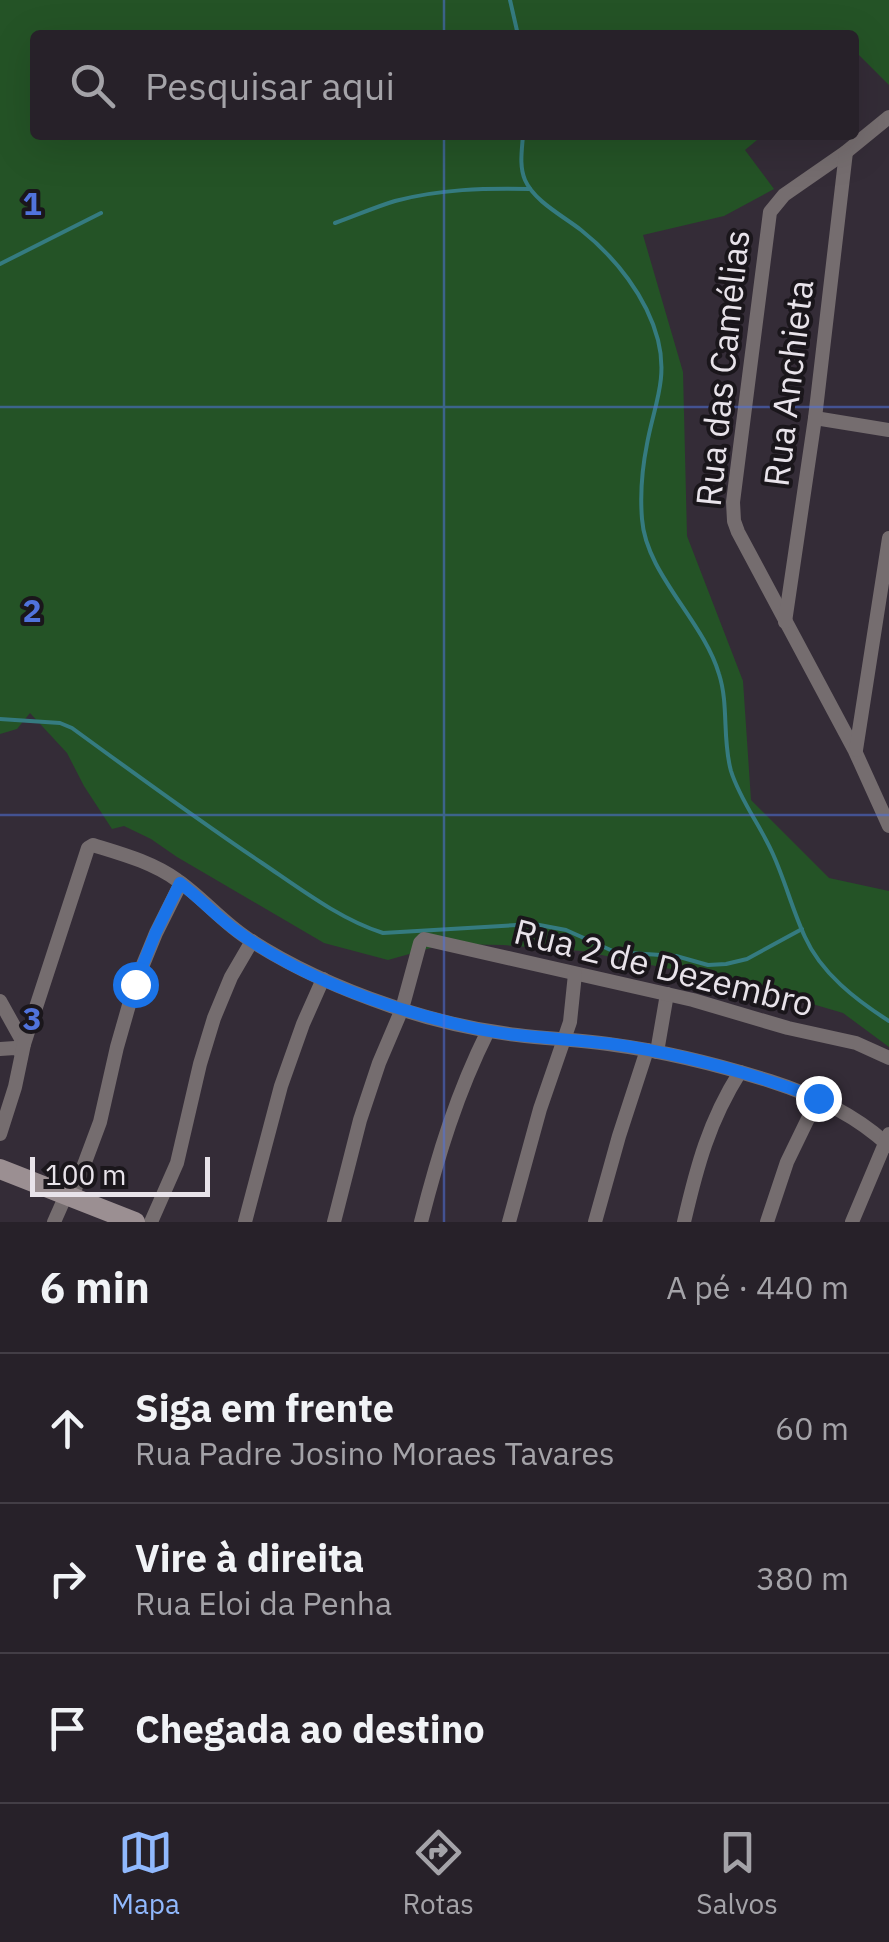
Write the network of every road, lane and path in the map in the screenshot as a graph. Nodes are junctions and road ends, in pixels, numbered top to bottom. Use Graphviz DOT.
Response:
graph roads {
  1 [pos="889,117"];
  2 [pos="846,152"];
  3 [pos="815,418"];
  4 [pos="889,430"];
  5 [pos="889,538"];
  6 [pos="785,622"];
  7 [pos="855,751"];
  8 [pos="889,826"];
  9 [pos="180,883"];
  10 [pos="252,941"];
  11 [pos="576,974"];
  12 [pos="323,979"];
  13 [pos="667,994"];
  14 [pos="0,1001"];
  15 [pos="402,1009"];
  16 [pos="488,1031"];
  17 [pos="564,1040"];
  18 [pos="23,1048"];
  19 [pos="0,1049"];
  20 [pos="652,1051"];
  21 [pos="889,1058"];
  22 [pos="740,1072"];
  23 [pos="818,1098"];
  24 [pos="0,1134"];
  25 [pos="888,1141"];
  26 [pos="0,1169"];
  27 [pos="69,1196"];
  28 [pos="54,1222"];
  29 [pos="135,1222"];
  30 [pos="151,1222"];
  31 [pos="245,1222"];
  32 [pos="334,1222"];
  33 [pos="421,1222"];
  34 [pos="509,1222"];
  35 [pos="595,1222"];
  36 [pos="684,1222"];
  37 [pos="767,1222"];
  38 [pos="852,1222"];
  1 -- 2 [label="street, Rua das Camélias"];
  2 -- 3 [label="street, Rua Anchieta"];
  2 -- 6 [label="street, Rua das Camélias"];
  3 -- 4 [label="street"];
  3 -- 6 [label="street, Rua Anchieta"];
  5 -- 7 [label="street"];
  6 -- 7 [label="street, Rua das Camélias"];
  7 -- 8 [label="street, Rua das Camélias"];
  9 -- 10 [label="street"];
  9 -- 18 [label="street"];
  9 -- 27 [label="street"];
  10 -- 12 [label="street"];
  10 -- 30 [label="street"];
  11 -- 13 [label="street, Rua 2 de Dezembro"];
  11 -- 15 [label="street, Rua 2 de Dezembro"];
  11 -- 17 [label="street"];
  12 -- 15 [label="street"];
  12 -- 31 [label="street"];
  13 -- 20 [label="street"];
  13 -- 21 [label="street, Rua 2 de Dezembro"];
  14 -- 18 [label="street"];
  15 -- 16 [label="street"];
  15 -- 32 [label="street"];
  16 -- 17 [label="street"];
  16 -- 33 [label="street"];
  17 -- 20 [label="street"];
  17 -- 34 [label="street"];
  18 -- 19 [label="street"];
  18 -- 24 [label="street"];
  20 -- 22 [label="street"];
  20 -- 35 [label="street"];
  22 -- 23 [label="street"];
  22 -- 36 [label="street"];
  23 -- 25 [label="street"];
  23 -- 37 [label="street"];
  25 -- 38 [label="street"];
  26 -- 27 [label="street"];
  27 -- 28 [label="street"];
  27 -- 29 [label="street"];
}
